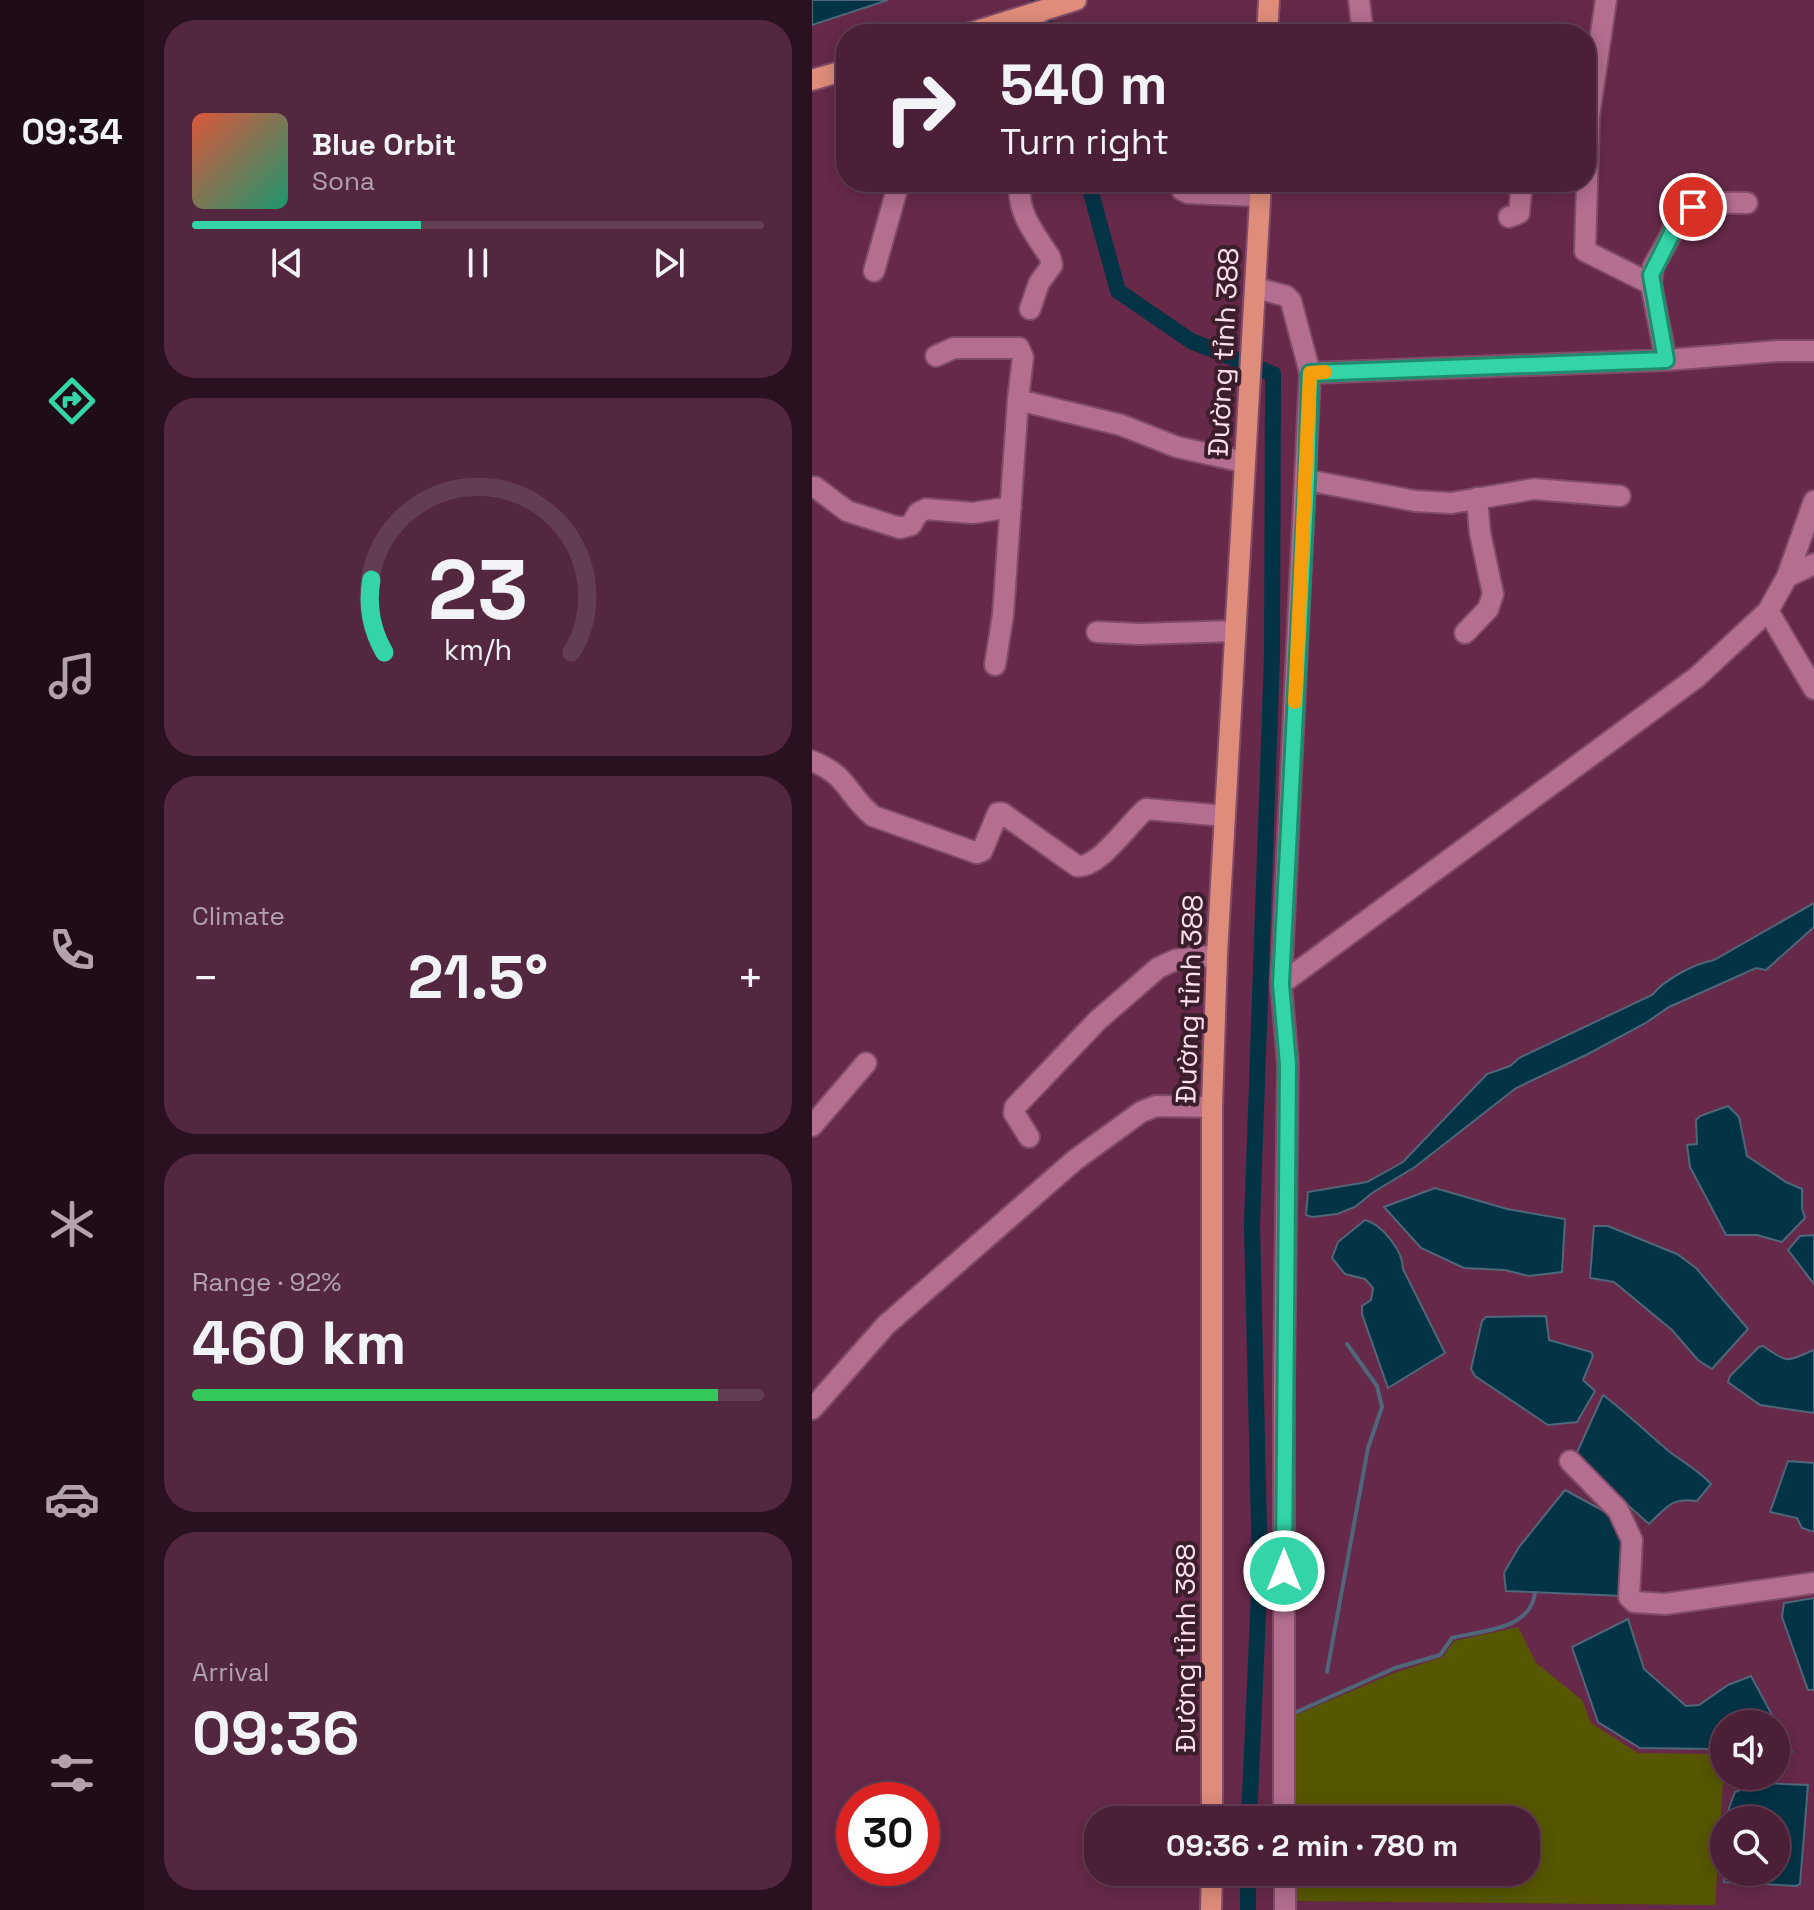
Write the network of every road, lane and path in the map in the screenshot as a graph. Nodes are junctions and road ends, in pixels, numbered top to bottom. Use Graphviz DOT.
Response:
graph roads {
  1 [pos="1076,0"];
  2 [pos="1269,0"];
  3 [pos="1359,0"];
  4 [pos="1606,0"];
  5 [pos="1044,10"];
  6 [pos="999,24"];
  7 [pos="1026,24"];
  8 [pos="1268,24"];
  9 [pos="1362,24"];
  10 [pos="1596,61"];
  11 [pos="836,73"];
  12 [pos="812,80"];
  13 [pos="896,192"];
  14 [pos="1018,192"];
  15 [pos="1186,192"];
  16 [pos="1206,192"];
  17 [pos="1260,192"];
  18 [pos="1521,192"];
  19 [pos="1586,192"];
  20 [pos="1747,203"];
  21 [pos="1509,217"];
  22 [pos="874,271"];
  23 [pos="1651,284"];
  24 [pos="1256,288"];
  25 [pos="1030,309"];
  26 [pos="1814,351"];
  27 [pos="936,356"];
  28 [pos="1666,360"];
  29 [pos="1310,373"];
  30 [pos="1018,400"];
  31 [pos="1244,462"];
  32 [pos="1307,480"];
  33 [pos="815,487"];
  34 [pos="1620,496"];
  35 [pos="1477,498"];
  36 [pos="1814,501"];
  37 [pos="1011,507"];
  38 [pos="1814,564"];
  39 [pos="1787,577"];
  40 [pos="1768,611"];
  41 [pos="1235,631"];
  42 [pos="1097,632"];
  43 [pos="1465,633"];
  44 [pos="995,665"];
  45 [pos="1814,689"];
  46 [pos="812,761"];
  47 [pos="1225,816"];
  48 [pos="1217,955"];
  49 [pos="1281,984"];
  50 [pos="866,1063"];
  51 [pos="1212,1107"];
  52 [pos="812,1126"];
  53 [pos="1029,1137"];
  54 [pos="812,1409"];
  55 [pos="1570,1461"];
  56 [pos="1814,1583"];
  57 [pos="1212,1806"];
  58 [pos="1284,1806"];
  59 [pos="1212,1886"];
  60 [pos="1285,1886"];
  61 [pos="1211,1910"];
  62 [pos="1285,1910"];
  1 -- 5 [label="main road"];
  2 -- 8 [label="main road"];
  3 -- 9 [label="street"];
  4 -- 10 [label="street"];
  5 -- 6 [label="main road"];
  5 -- 7 [label="street"];
  11 -- 12 [label="main road"];
  13 -- 22 [label="street"];
  14 -- 25 [label="street"];
  15 -- 16 [label="street"];
  17 -- 24 [label="main road, Đường tỉnh 388"];
  18 -- 21 [label="street"];
  19 -- 23 [label="street"];
  20 -- 23 [label="street"];
  23 -- 28 [label="street"];
  24 -- 29 [label="street"];
  24 -- 31 [label="main road, Đường tỉnh 388"];
  26 -- 28 [label="street"];
  27 -- 30 [label="street"];
  28 -- 29 [label="street"];
  29 -- 32 [label="street"];
  30 -- 31 [label="street"];
  30 -- 37 [label="street"];
  31 -- 41 [label="main road, Đường tỉnh 388"];
  32 -- 35 [label="street"];
  32 -- 49 [label="street"];
  33 -- 37 [label="street"];
  34 -- 35 [label="street"];
  35 -- 43 [label="street"];
  36 -- 39 [label="street"];
  37 -- 44 [label="street"];
  38 -- 39 [label="street"];
  39 -- 40 [label="street"];
  40 -- 45 [label="street"];
  40 -- 49 [label="street"];
  41 -- 42 [label="street"];
  41 -- 47 [label="main road, Đường tỉnh 388"];
  46 -- 47 [label="street"];
  47 -- 48 [label="main road, Đường tỉnh 388"];
  48 -- 51 [label="main road, Đường tỉnh 388"];
  48 -- 53 [label="street"];
  49 -- 58 [label="street"];
  50 -- 52 [label="street"];
  51 -- 54 [label="street"];
  51 -- 57 [label="main road, Đường tỉnh 388"];
  55 -- 56 [label="street"];
  59 -- 61 [label="main road"];
  60 -- 62 [label="street"];
}
